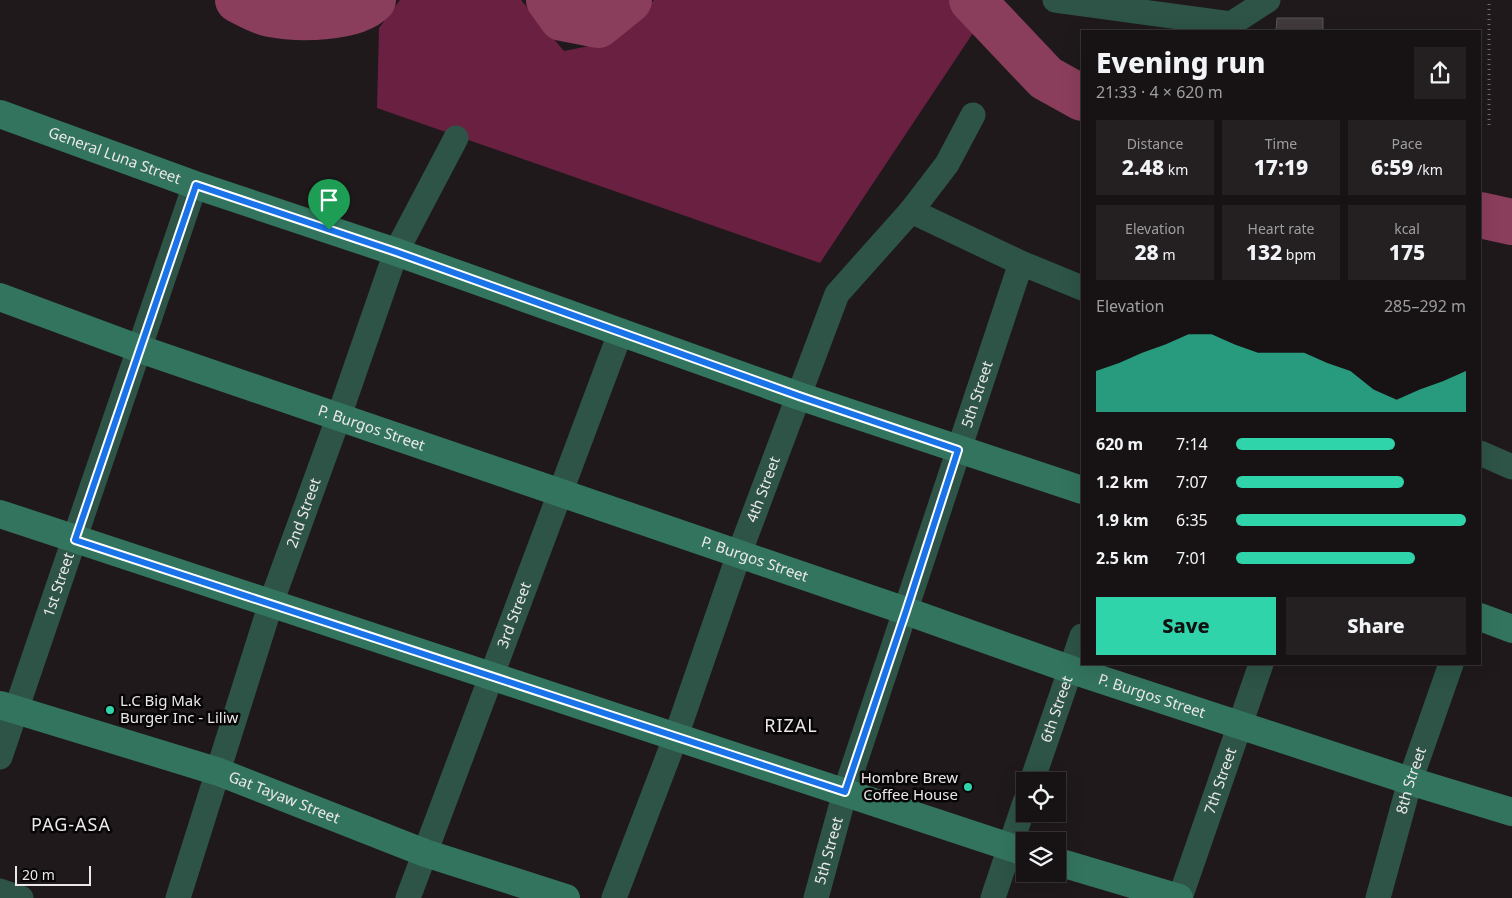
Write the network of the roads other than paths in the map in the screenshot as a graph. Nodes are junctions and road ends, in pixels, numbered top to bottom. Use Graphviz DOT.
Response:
graph roads {
  1 [pos="1056,0"];
  2 [pos="1268,0"];
  3 [pos="0,114"];
  4 [pos="973,115"];
  5 [pos="456,138"];
  6 [pos="196,185"];
  7 [pos="911,211"];
  8 [pos="396,252"];
  9 [pos="1021,263"];
  10 [pos="1081,288"];
  11 [pos="0,297"];
  12 [pos="621,331"];
  13 [pos="140,349"];
  14 [pos="799,396"];
  15 [pos="339,416"];
  16 [pos="958,450"];
  17 [pos="1481,453"];
  18 [pos="1512,467"];
  19 [pos="1081,490"];
  20 [pos="561,493"];
  21 [pos="0,514"];
  22 [pos="75,540"];
  23 [pos="739,554"];
  24 [pos="271,604"];
  25 [pos="906,611"];
  26 [pos="1481,617"];
  27 [pos="1512,629"];
  28 [pos="1081,639"];
  29 [pos="1261,665"];
  30 [pos="1450,665"];
  31 [pos="1072,670"];
  32 [pos="492,677"];
  33 [pos="8,707"];
  34 [pos="1240,725"];
  35 [pos="676,736"];
  36 [pos="0,757"];
  37 [pos="219,772"];
  38 [pos="1035,772"];
  39 [pos="1410,780"];
  40 [pos="845,792"];
  41 [pos="1512,812"];
  42 [pos="1016,849"];
  43 [pos="1016,851"];
  44 [pos="425,853"];
  45 [pos="1066,864"];
  46 [pos="0,891"];
  47 [pos="22,898"];
  48 [pos="178,898"];
  49 [pos="408,898"];
  50 [pos="566,898"];
  51 [pos="614,898"];
  52 [pos="816,898"];
  53 [pos="993,898"];
  54 [pos="1179,898"];
  55 [pos="1378,898"];
  1 -- 2 [label="street"];
  3 -- 6 [label="street, General Luna Street"];
  4 -- 7 [label="street, 4th Street"];
  5 -- 8 [label="street, 2nd Street"];
  6 -- 8 [label="street, General Luna Street"];
  6 -- 13 [label="street, 1st Street"];
  7 -- 9 [label="street"];
  7 -- 14 [label="street, 4th Street"];
  8 -- 12 [label="street, General Luna Street"];
  8 -- 15 [label="street, 2nd Street"];
  9 -- 10 [label="street"];
  9 -- 16 [label="street, 5th Street"];
  11 -- 13 [label="street, P. Burgos Street"];
  12 -- 14 [label="street, General Luna Street"];
  12 -- 20 [label="street, 3rd Street"];
  13 -- 15 [label="street, P. Burgos Street"];
  13 -- 22 [label="street, 1st Street"];
  14 -- 16 [label="street, General Luna Street"];
  14 -- 23 [label="street, 4th Street"];
  15 -- 20 [label="street, P. Burgos Street"];
  15 -- 24 [label="street, 2nd Street"];
  16 -- 19 [label="street, General Luna Street"];
  16 -- 25 [label="street, 5th Street"];
  17 -- 18 [label="street"];
  20 -- 23 [label="street, P. Burgos Street"];
  20 -- 32 [label="street, 3rd Street"];
  21 -- 22 [label="street"];
  22 -- 24 [label="street"];
  22 -- 33 [label="street, 1st Street"];
  23 -- 25 [label="street, P. Burgos Street"];
  23 -- 35 [label="street, 4th Street"];
  24 -- 32 [label="street"];
  24 -- 37 [label="street, 2nd Street"];
  25 -- 31 [label="street, P. Burgos Street"];
  25 -- 40 [label="street, 5th Street"];
  26 -- 27 [label="street"];
  28 -- 31 [label="street, 6th Street"];
  29 -- 34 [label="street, 7th Street"];
  30 -- 39 [label="street, 8th Street"];
  31 -- 34 [label="street, P. Burgos Street"];
  31 -- 38 [label="street, 6th Street"];
  32 -- 35 [label="street"];
  32 -- 44 [label="street, 3rd Street"];
  33 -- 36 [label="street, 1st Street"];
  33 -- 37 [label="street, Gat Tayaw Street"];
  34 -- 39 [label="street, P. Burgos Street"];
  34 -- 54 [label="street, 7th Street"];
  35 -- 40 [label="street"];
  35 -- 51 [label="street, 4th Street"];
  37 -- 44 [label="street, Gat Tayaw Street"];
  37 -- 48 [label="street, 2nd Street"];
  39 -- 41 [label="street, P. Burgos Street"];
  39 -- 55 [label="street, 8th Street"];
  40 -- 42 [label="street"];
  40 -- 52 [label="street, 5th Street"];
  43 -- 53 [label="street"];
  44 -- 49 [label="street, 3rd Street"];
  44 -- 50 [label="street, Gat Tayaw Street"];
  45 -- 54 [label="street"];
  46 -- 47 [label="street"];
}
